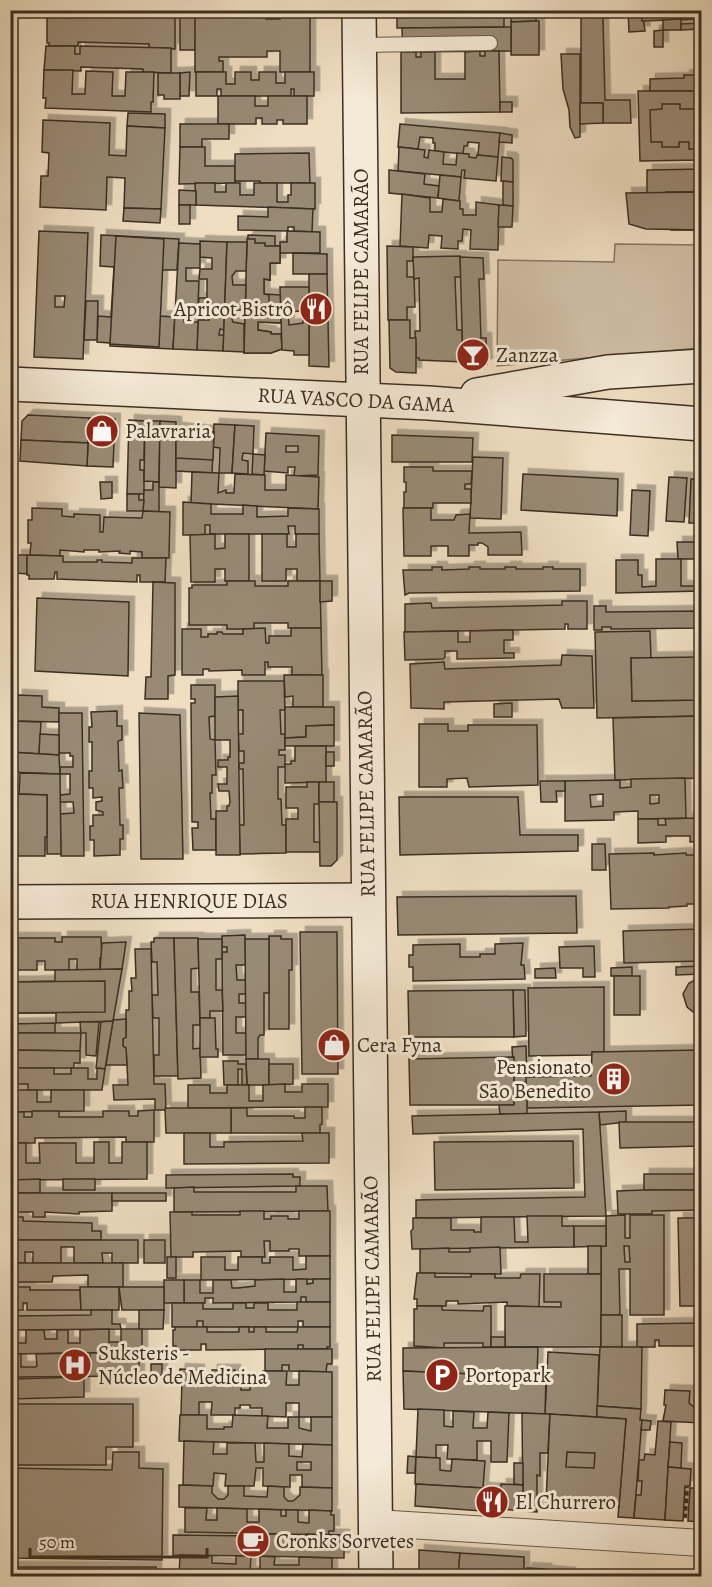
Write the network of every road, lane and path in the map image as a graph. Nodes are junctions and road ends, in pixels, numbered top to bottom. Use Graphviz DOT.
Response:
graph roads {
  1 [pos="359,10"];
  2 [pos="490,43"];
  3 [pos="359,45"];
  4 [pos="702,366"];
  5 [pos="10,384"];
  6 [pos="362,400"];
  7 [pos="429,403"];
  8 [pos="702,424"];
  9 [pos="368,900"];
  10 [pos="10,902"];
  11 [pos="687,1487"];
  12 [pos="375,1523"];
  13 [pos="693,1543"];
  14 [pos="376,1576"];
  1 -- 3 [label="street, RUA FELIPE CAMARÃO"];
  2 -- 3 [label="lane"];
  3 -- 6 [label="street, RUA FELIPE CAMARÃO"];
  4 -- 7 [label="street"];
  5 -- 6 [label="street, RUA VASCO DA GAMA"];
  6 -- 7 [label="street, RUA VASCO DA GAMA"];
  6 -- 9 [label="street, RUA FELIPE CAMARÃO"];
  7 -- 8 [label="street, RUA VASCO DA GAMA"];
  9 -- 10 [label="street, RUA HENRIQUE DIAS"];
  9 -- 12 [label="street, RUA FELIPE CAMARÃO"];
  11 -- 13 [label="path"];
  12 -- 13 [label="street"];
  12 -- 14 [label="street, RUA FELIPE CAMARÃO"];
}
